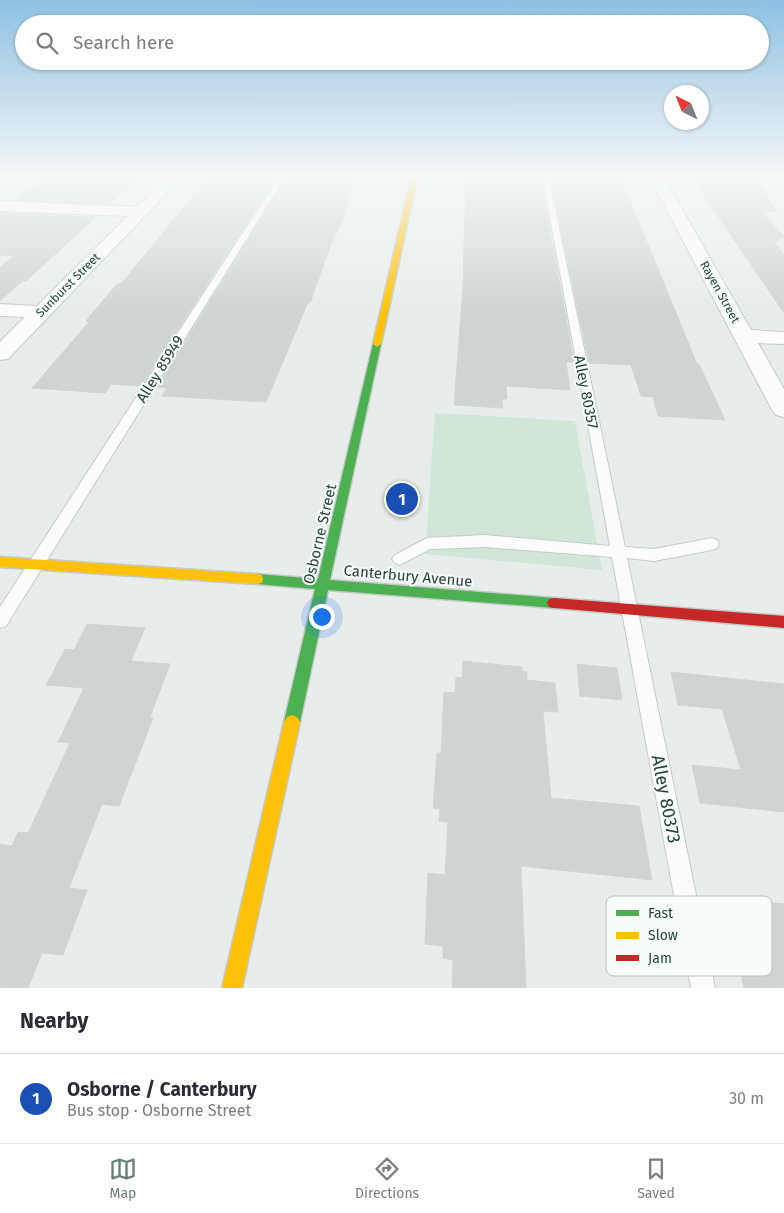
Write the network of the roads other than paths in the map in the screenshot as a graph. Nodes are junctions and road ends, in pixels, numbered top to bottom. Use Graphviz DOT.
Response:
graph roads {
  1 [pos="132,220"];
  2 [pos="255,220"];
  3 [pos="405,220"];
  4 [pos="553,220"];
  5 [pos="680,220"];
  6 [pos="0,310"];
  7 [pos="41,312"];
  8 [pos="744,336"];
  9 [pos="784,338"];
  10 [pos="0,354"];
  11 [pos="784,410"];
  12 [pos="712,544"];
  13 [pos="617,551"];
  14 [pos="400,559"];
  15 [pos="0,562"];
  16 [pos="35,564"];
  17 [pos="324,584"];
  18 [pos="629,610"];
  19 [pos="0,621"];
  20 [pos="784,622"];
  21 [pos="685,896"];
  22 [pos="232,988"];
  1 -- 7 [label="street, Sunburst Street"];
  2 -- 16 [label="lane, Alley 85949"];
  3 -- 17 [label="main road, Osborne Street"];
  4 -- 13 [label="lane, Alley 80357"];
  5 -- 8 [label="street, Rayen Street"];
  6 -- 7 [label="street"];
  7 -- 10 [label="street, Sunburst Street"];
  8 -- 9 [label="street"];
  8 -- 11 [label="street, Rayen Street"];
  12 -- 13 [label="lane"];
  13 -- 14 [label="lane"];
  13 -- 18 [label="lane, Alley 80357"];
  15 -- 16 [label="main road, Canterbury Avenue"];
  16 -- 17 [label="main road, Canterbury Avenue"];
  16 -- 19 [label="lane"];
  17 -- 18 [label="main road, Canterbury Avenue"];
  17 -- 22 [label="main road, Osborne Street"];
  18 -- 20 [label="main road, Canterbury Avenue"];
  18 -- 21 [label="lane, Alley 80373"];
}
